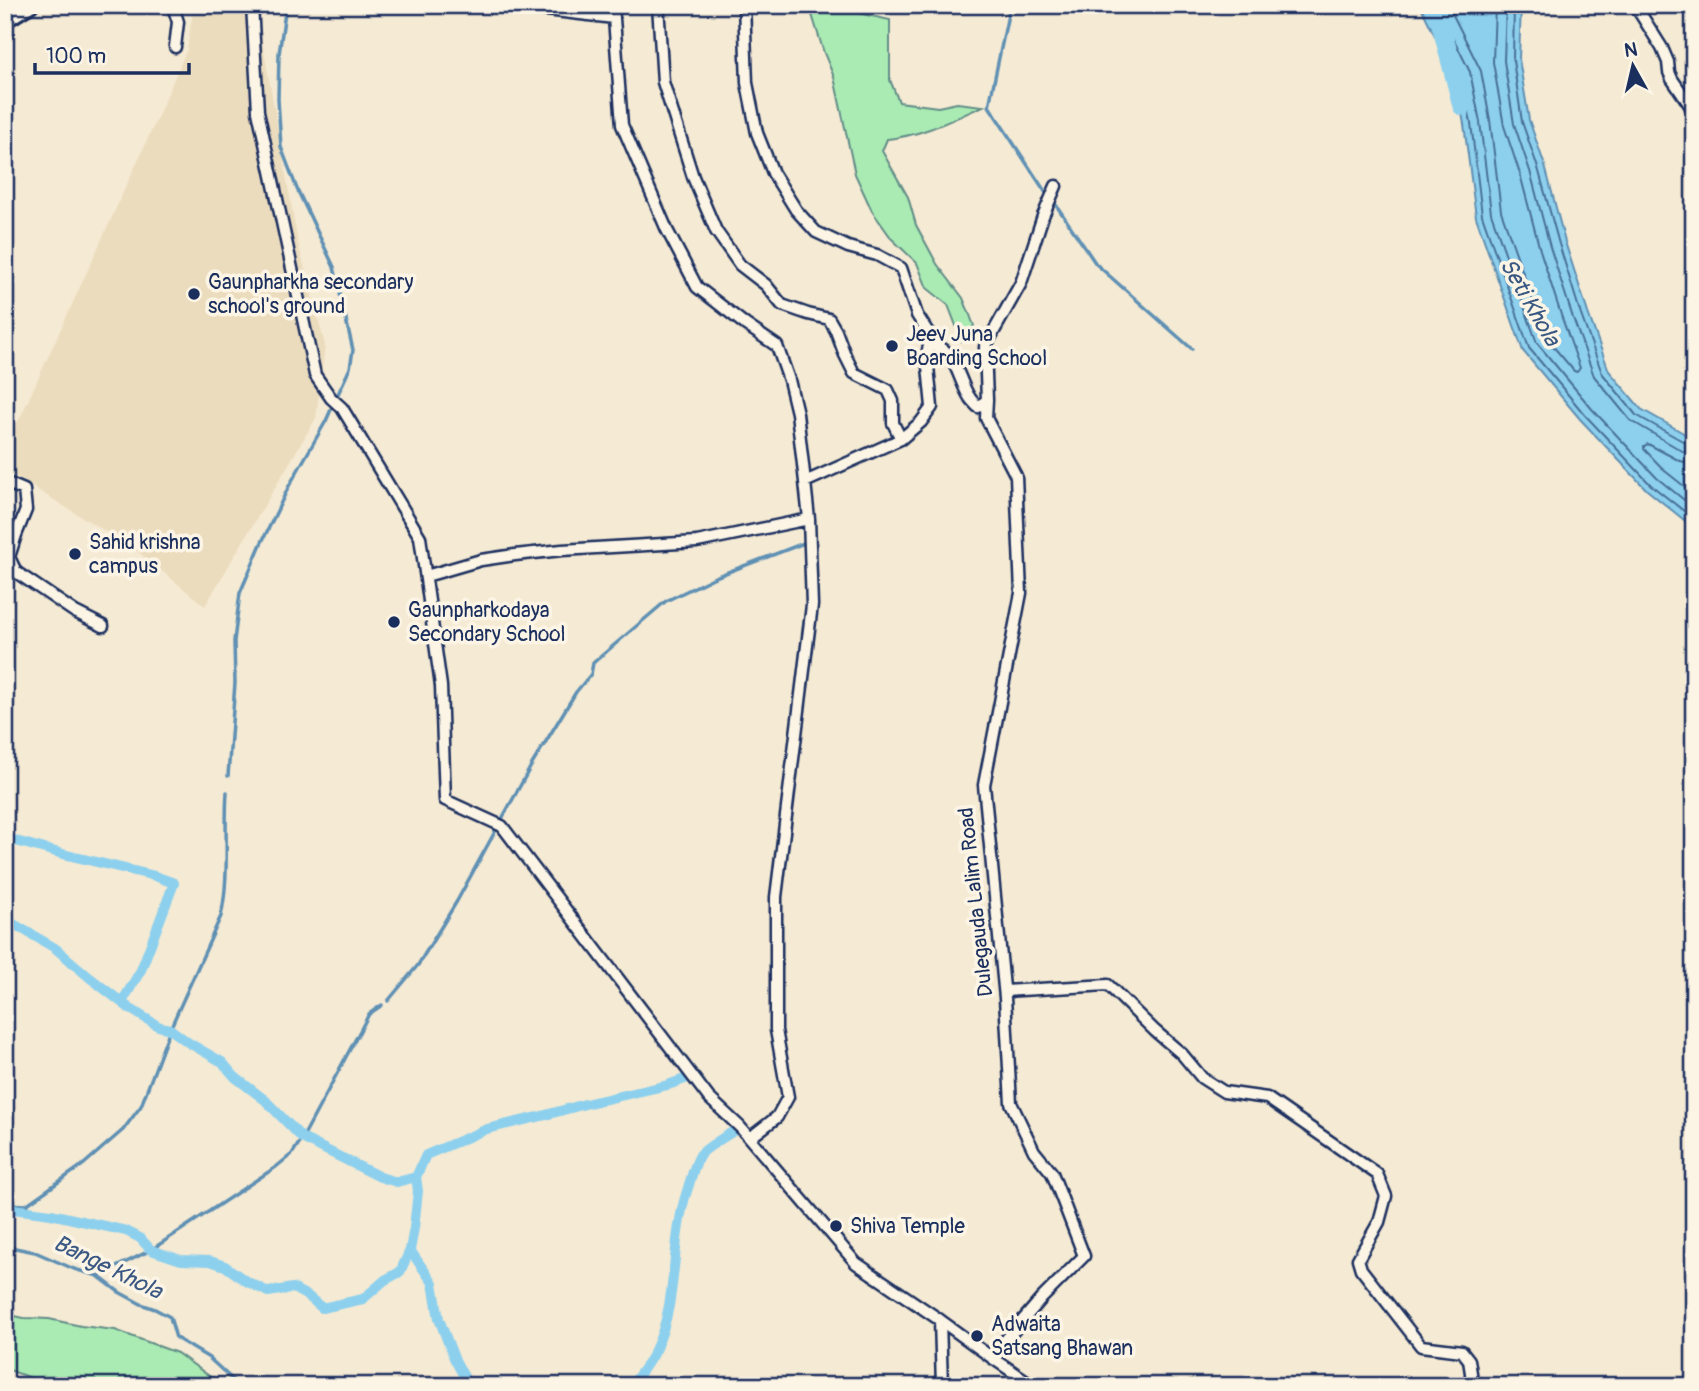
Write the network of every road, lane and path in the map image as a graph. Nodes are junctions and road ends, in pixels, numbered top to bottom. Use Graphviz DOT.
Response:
graph roads {
  1 [pos="31,5"];
  2 [pos="171,5"];
  3 [pos="252,5"];
  4 [pos="504,5"];
  5 [pos="613,5"];
  6 [pos="657,5"];
  7 [pos="744,5"];
  8 [pos="1635,5"];
  9 [pos="614,18"];
  10 [pos="5,21"];
  11 [pos="175,47"];
  12 [pos="1694,111"];
  13 [pos="1056,186"];
  14 [pos="936,345"];
  15 [pos="987,400"];
  16 [pos="901,439"];
  17 [pos="5,482"];
  18 [pos="805,482"];
  19 [pos="809,520"];
  20 [pos="426,576"];
  21 [pos="103,626"];
  22 [pos="1005,991"];
  23 [pos="750,1138"];
  24 [pos="940,1320"];
  25 [pos="991,1357"];
  26 [pos="942,1386"];
  27 [pos="1034,1386"];
  28 [pos="1472,1386"];
  1 -- 10 [label="street"];
  2 -- 11 [label="street"];
  3 -- 20 [label="street"];
  4 -- 9 [label="street"];
  5 -- 9 [label="street"];
  6 -- 16 [label="street"];
  7 -- 14 [label="street"];
  8 -- 12 [label="street"];
  9 -- 18 [label="street"];
  13 -- 15 [label="street, Dulegauda Lalim Road"];
  14 -- 15 [label="street"];
  14 -- 16 [label="street"];
  15 -- 22 [label="street, Dulegauda Lalim Road"];
  16 -- 18 [label="street"];
  17 -- 21 [label="street"];
  18 -- 19 [label="street"];
  19 -- 20 [label="street"];
  19 -- 23 [label="street"];
  20 -- 23 [label="street"];
  22 -- 25 [label="street, Dulegauda Lalim Road"];
  22 -- 28 [label="street"];
  23 -- 24 [label="street"];
  24 -- 25 [label="street"];
  24 -- 26 [label="street"];
  25 -- 27 [label="street"];
}
